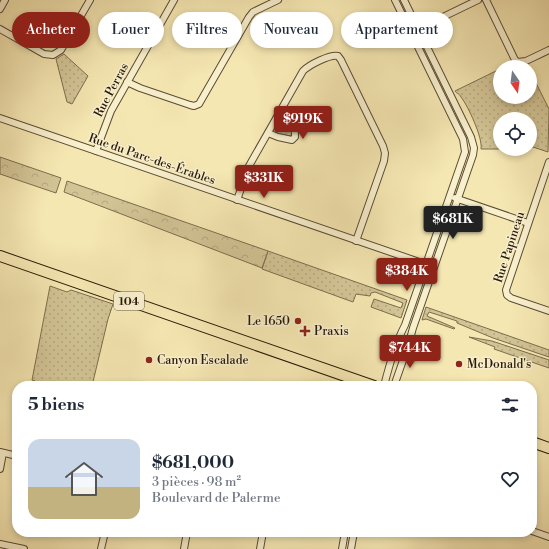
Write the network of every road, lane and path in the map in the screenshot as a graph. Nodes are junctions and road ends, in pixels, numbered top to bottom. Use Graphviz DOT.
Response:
graph roads {
  1 [pos="5,0"];
  2 [pos="90,0"];
  3 [pos="174,0"];
  4 [pos="278,0"];
  5 [pos="395,0"];
  6 [pos="404,0"];
  7 [pos="478,0"];
  8 [pos="486,0"];
  9 [pos="0,9"];
  10 [pos="401,12"];
  11 [pos="410,12"];
  12 [pos="453,12"];
  13 [pos="0,29"];
  14 [pos="418,48"];
  15 [pos="427,48"];
  16 [pos="549,50"];
  17 [pos="127,82"];
  18 [pos="280,111"];
  19 [pos="0,118"];
  20 [pos="268,133"];
  21 [pos="96,150"];
  22 [pos="549,162"];
  23 [pos="450,196"];
  24 [pos="458,199"];
  25 [pos="237,200"];
  26 [pos="528,223"];
  27 [pos="356,241"];
  28 [pos="0,256"];
  29 [pos="426,264"];
  30 [pos="434,267"];
  31 [pos="549,311"];
  32 [pos="360,381"];
  33 [pos="385,381"];
  34 [pos="396,381"];
  35 [pos="537,444"];
  36 [pos="549,448"];
  37 [pos="1,453"];
  38 [pos="12,455"];
  39 [pos="0,469"];
  40 [pos="537,533"];
  41 [pos="104,537"];
  42 [pos="186,537"];
  43 [pos="262,537"];
  44 [pos="344,537"];
  45 [pos="353,537"];
  46 [pos="549,537"];
  47 [pos="0,544"];
  48 [pos="342,548"];
  49 [pos="24,549"];
  50 [pos="101,549"];
  51 [pos="184,549"];
  52 [pos="260,549"];
  53 [pos="352,549"];
  1 -- 9 [label="street"];
  2 -- 13 [label="street"];
  3 -- 17 [label="street, Rue Perras"];
  4 -- 17 [label="street"];
  5 -- 10 [label="street"];
  6 -- 11 [label="street"];
  7 -- 12 [label="street"];
  8 -- 16 [label="street"];
  14 -- 23 [label="street"];
  15 -- 24 [label="street"];
  17 -- 21 [label="street, Rue Perras"];
  18 -- 20 [label="street"];
  18 -- 20 [label="street"];
  18 -- 27 [label="street"];
  19 -- 21 [label="street, Rue du Parc-des-Érables"];
  20 -- 25 [label="street"];
  21 -- 25 [label="street, Rue du Parc-des-Érables"];
  22 -- 26 [label="street, Rue Papineau"];
  23 -- 24 [label="street"];
  23 -- 29 [label="street"];
  24 -- 26 [label="street"];
  24 -- 30 [label="street"];
  25 -- 27 [label="street, Rue du Parc-des-Érables"];
  26 -- 31 [label="street, Rue Papineau"];
  27 -- 29 [label="street, Rue du Parc-des-Érables"];
  28 -- 32 [label="main road, 104"];
  29 -- 30 [label="street, Rue du Parc-des-Érables"];
  29 -- 33 [label="street"];
  30 -- 34 [label="street"];
  35 -- 36 [label="main road"];
  37 -- 38 [label="street"];
  37 -- 39 [label="street"];
  40 -- 46 [label="street"];
  41 -- 50 [label="street"];
  42 -- 51 [label="street"];
  43 -- 52 [label="street"];
  44 -- 48 [label="street"];
  45 -- 53 [label="street"];
  47 -- 49 [label="street"];
  48 -- 53 [label="street"];
}
